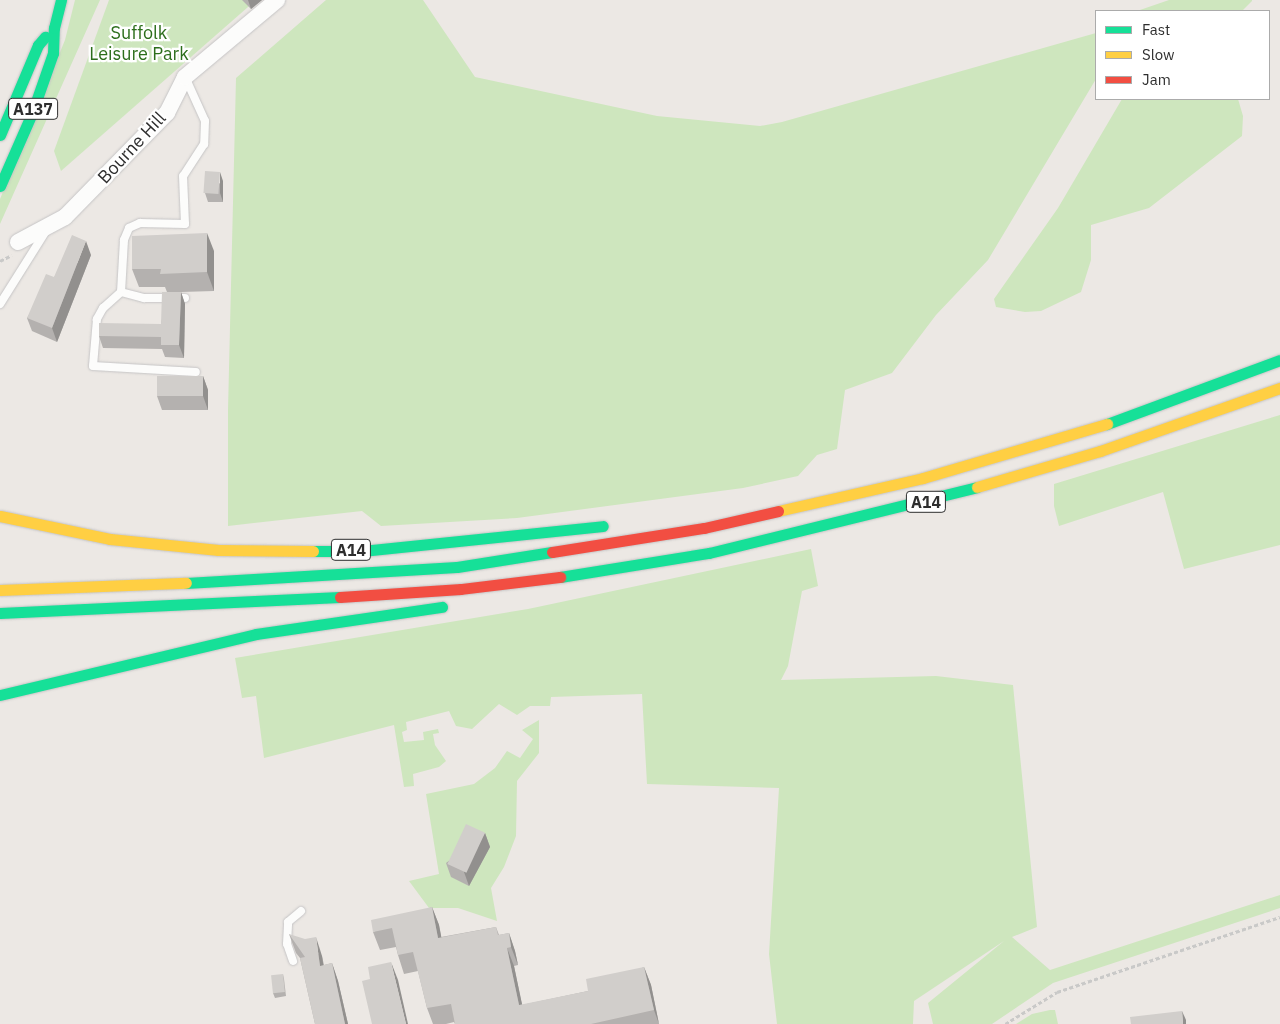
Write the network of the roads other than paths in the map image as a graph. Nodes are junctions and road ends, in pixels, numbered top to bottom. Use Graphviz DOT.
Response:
graph roads {
  1 [pos="61,0"];
  2 [pos="277,0"];
  3 [pos="54,28"];
  4 [pos="185,77"];
  5 [pos="0,135"];
  6 [pos="0,186"];
  7 [pos="50,225"];
  8 [pos="18,242"];
  9 [pos="121,292"];
  10 [pos="185,298"];
  11 [pos="0,304"];
  12 [pos="1280,360"];
  13 [pos="196,372"];
  14 [pos="1280,388"];
  15 [pos="0,516"];
  16 [pos="649,523"];
  17 [pos="620,525"];
  18 [pos="704,528"];
  19 [pos="562,578"];
  20 [pos="0,590"];
  21 [pos="517,596"];
  22 [pos="459,604"];
  23 [pos="0,613"];
  24 [pos="0,695"];
  25 [pos="301,910"];
  26 [pos="293,961"];
  1 -- 3 [label="main road, A137"];
  2 -- 4 [label="street, Bourne Hill"];
  3 -- 5 [label="main road, A137"];
  3 -- 6 [label="main road, A137"];
  4 -- 7 [label="street, Bourne Hill"];
  4 -- 9 [label="lane"];
  7 -- 8 [label="street, Bourne Hill"];
  7 -- 11 [label="lane"];
  9 -- 10 [label="lane"];
  9 -- 13 [label="lane"];
  12 -- 18 [label="main road, A14"];
  14 -- 19 [label="main road, A14"];
  15 -- 17 [label="main road, A14"];
  16 -- 18 [label="main road, A14"];
  18 -- 20 [label="main road, A14"];
  19 -- 21 [label="main road, A14"];
  19 -- 23 [label="main road, A14"];
  22 -- 24 [label="main road"];
  25 -- 26 [label="lane"];
}
